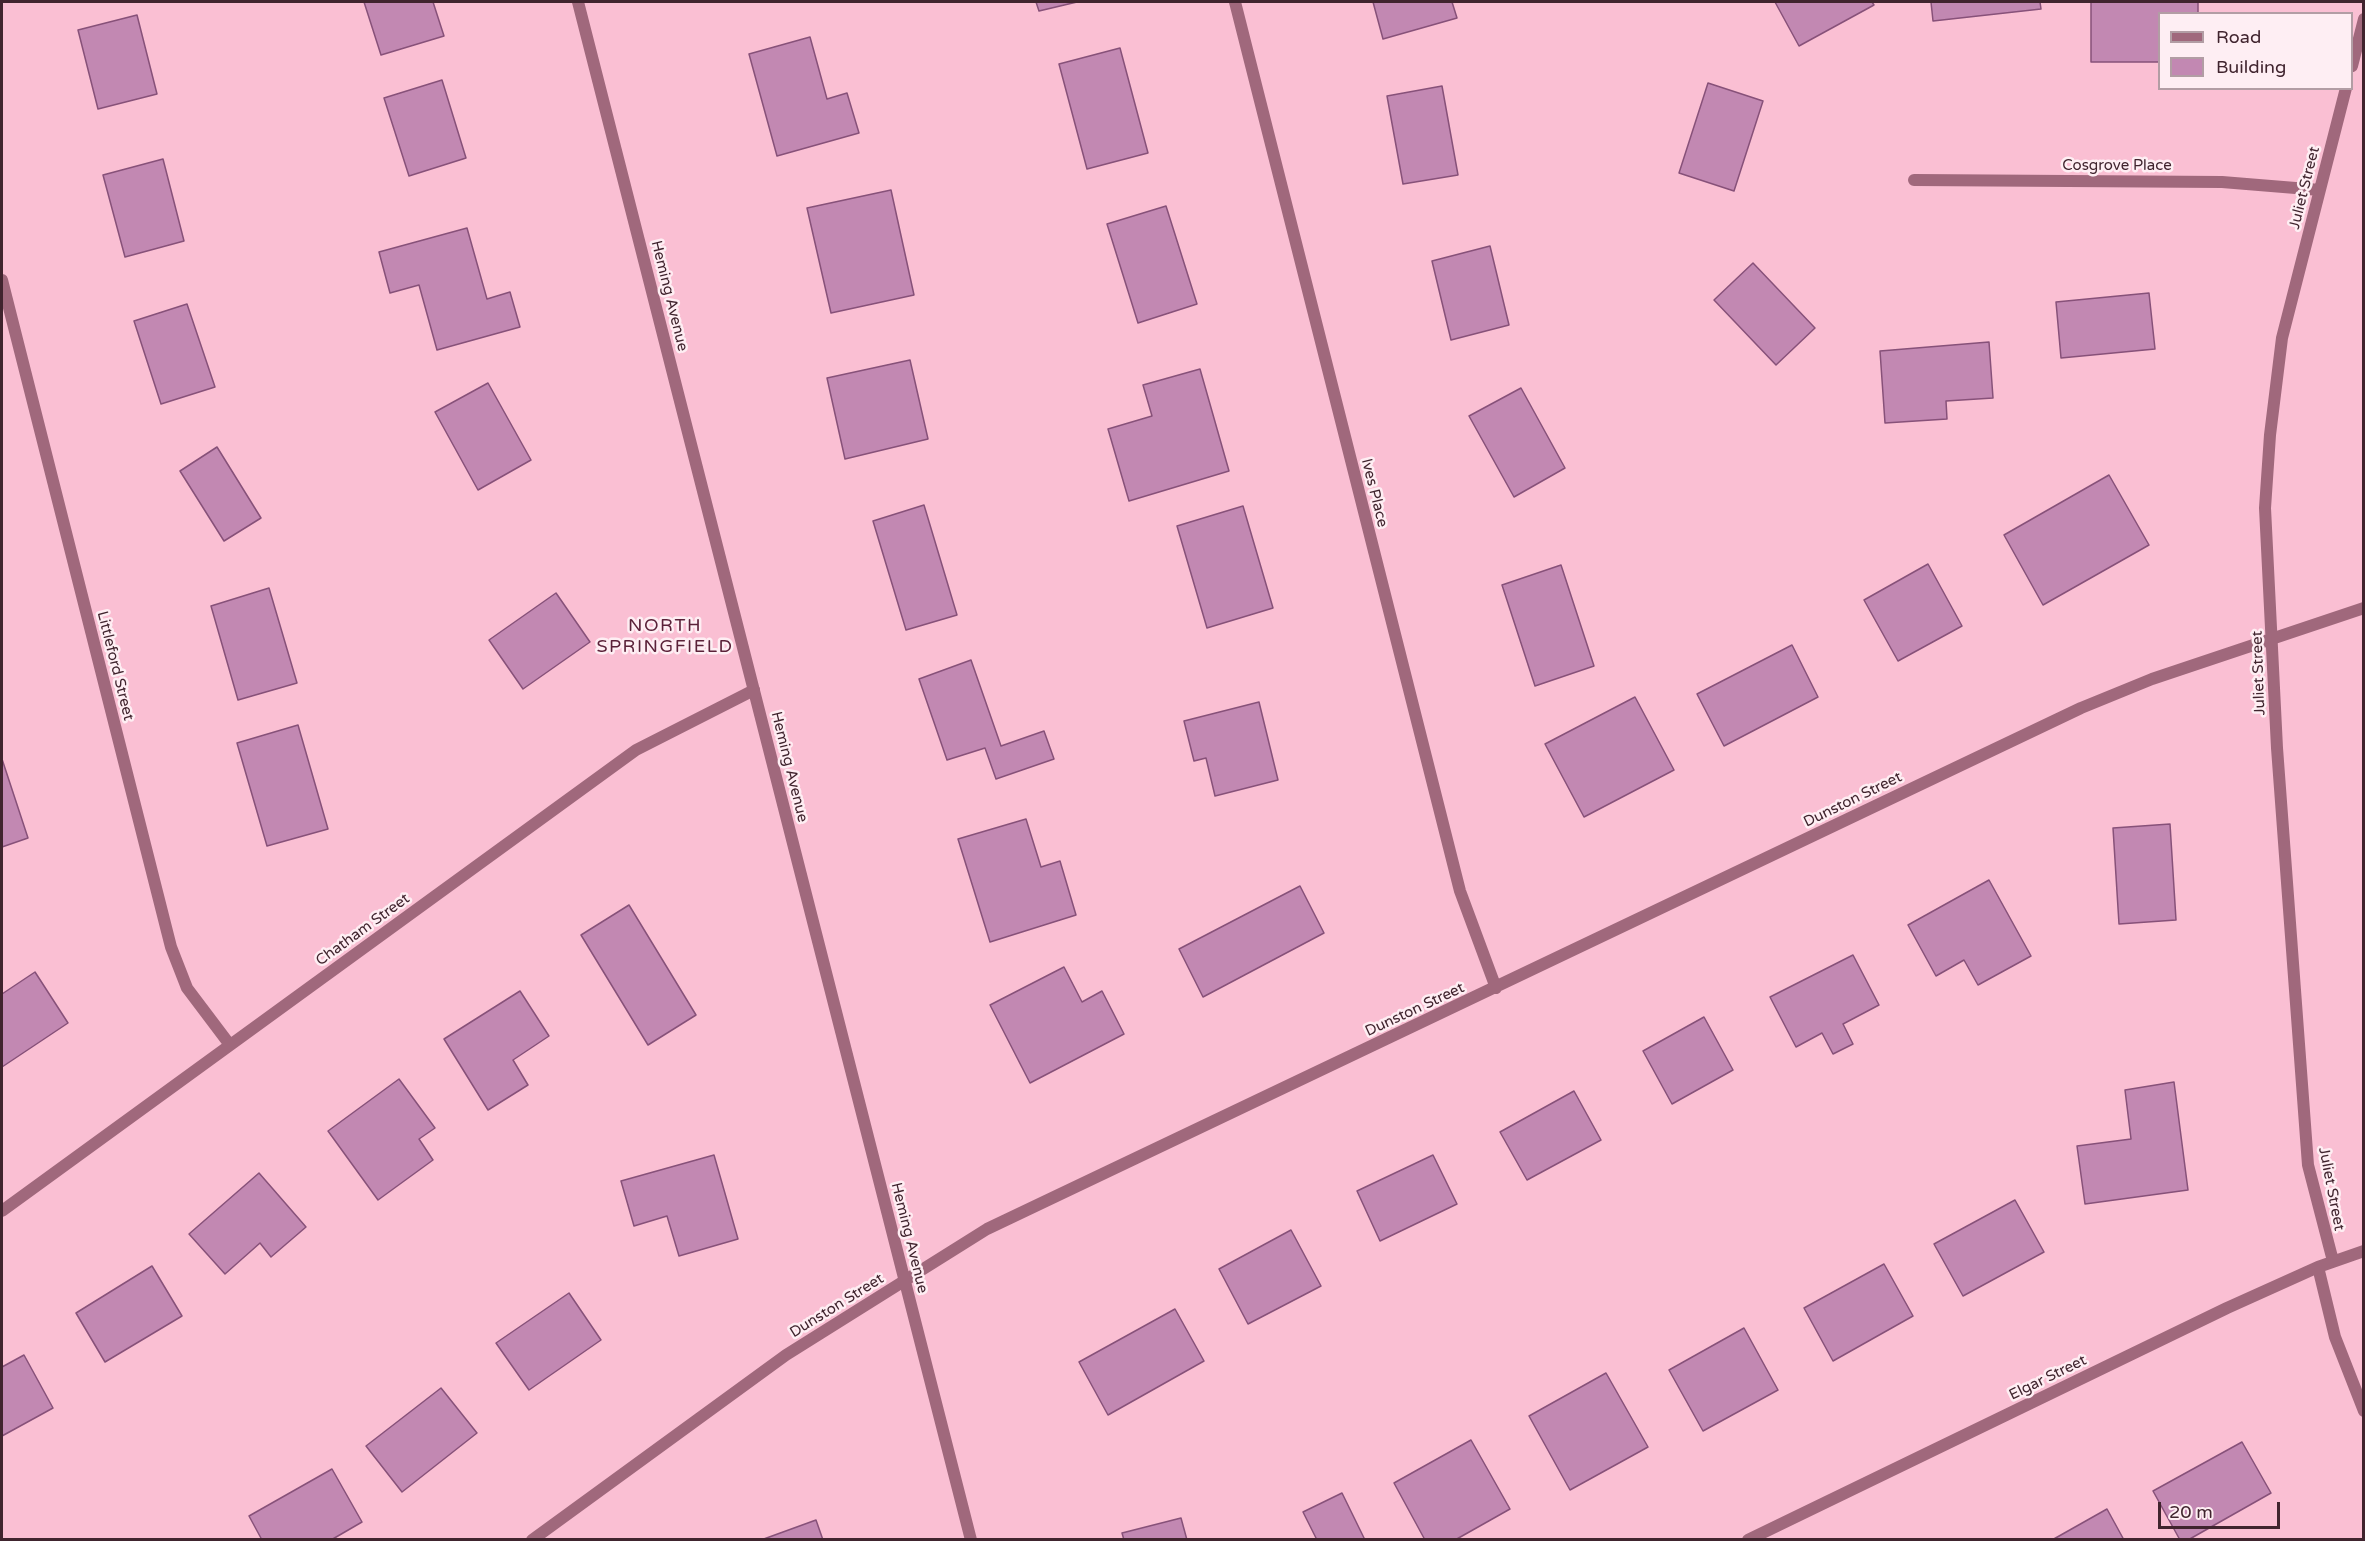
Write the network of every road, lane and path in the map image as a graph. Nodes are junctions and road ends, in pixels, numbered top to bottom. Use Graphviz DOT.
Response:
graph roads {
  1 [pos="578,2"];
  2 [pos="1235,2"];
  3 [pos="2364,19"];
  4 [pos="2353,62"];
  5 [pos="2345,90"];
  6 [pos="1914,180"];
  7 [pos="2320,190"];
  8 [pos="2,280"];
  9 [pos="2364,608"];
  10 [pos="2273,638"];
  11 [pos="754,690"];
  12 [pos="1496,988"];
  13 [pos="230,1045"];
  14 [pos="2,1211"];
  15 [pos="2364,1251"];
  16 [pos="2333,1261"];
  17 [pos="2318,1267"];
  18 [pos="905,1281"];
  19 [pos="2364,1411"];
  20 [pos="532,1539"];
  21 [pos="971,1539"];
  22 [pos="1748,1539"];
  1 -- 11 [label="street, Heming Avenue"];
  2 -- 12 [label="street, Ives Place"];
  3 -- 4 [label="street"];
  5 -- 7 [label="street, Juliet Street"];
  6 -- 7 [label="street, Cosgrove Place"];
  7 -- 10 [label="street, Juliet Street"];
  8 -- 13 [label="street, Littleford Street"];
  9 -- 10 [label="street, Dunston Street"];
  10 -- 12 [label="street, Dunston Street"];
  10 -- 16 [label="street, Juliet Street"];
  11 -- 13 [label="street, Chatham Street"];
  11 -- 18 [label="street, Heming Avenue"];
  12 -- 18 [label="street, Dunston Street"];
  13 -- 14 [label="street, Chatham Street"];
  15 -- 16 [label="street, Elgar Street"];
  16 -- 17 [label="street, Elgar Street"];
  17 -- 19 [label="street"];
  17 -- 22 [label="street, Elgar Street"];
  18 -- 20 [label="street, Dunston Street"];
  18 -- 21 [label="street, Heming Avenue"];
}
